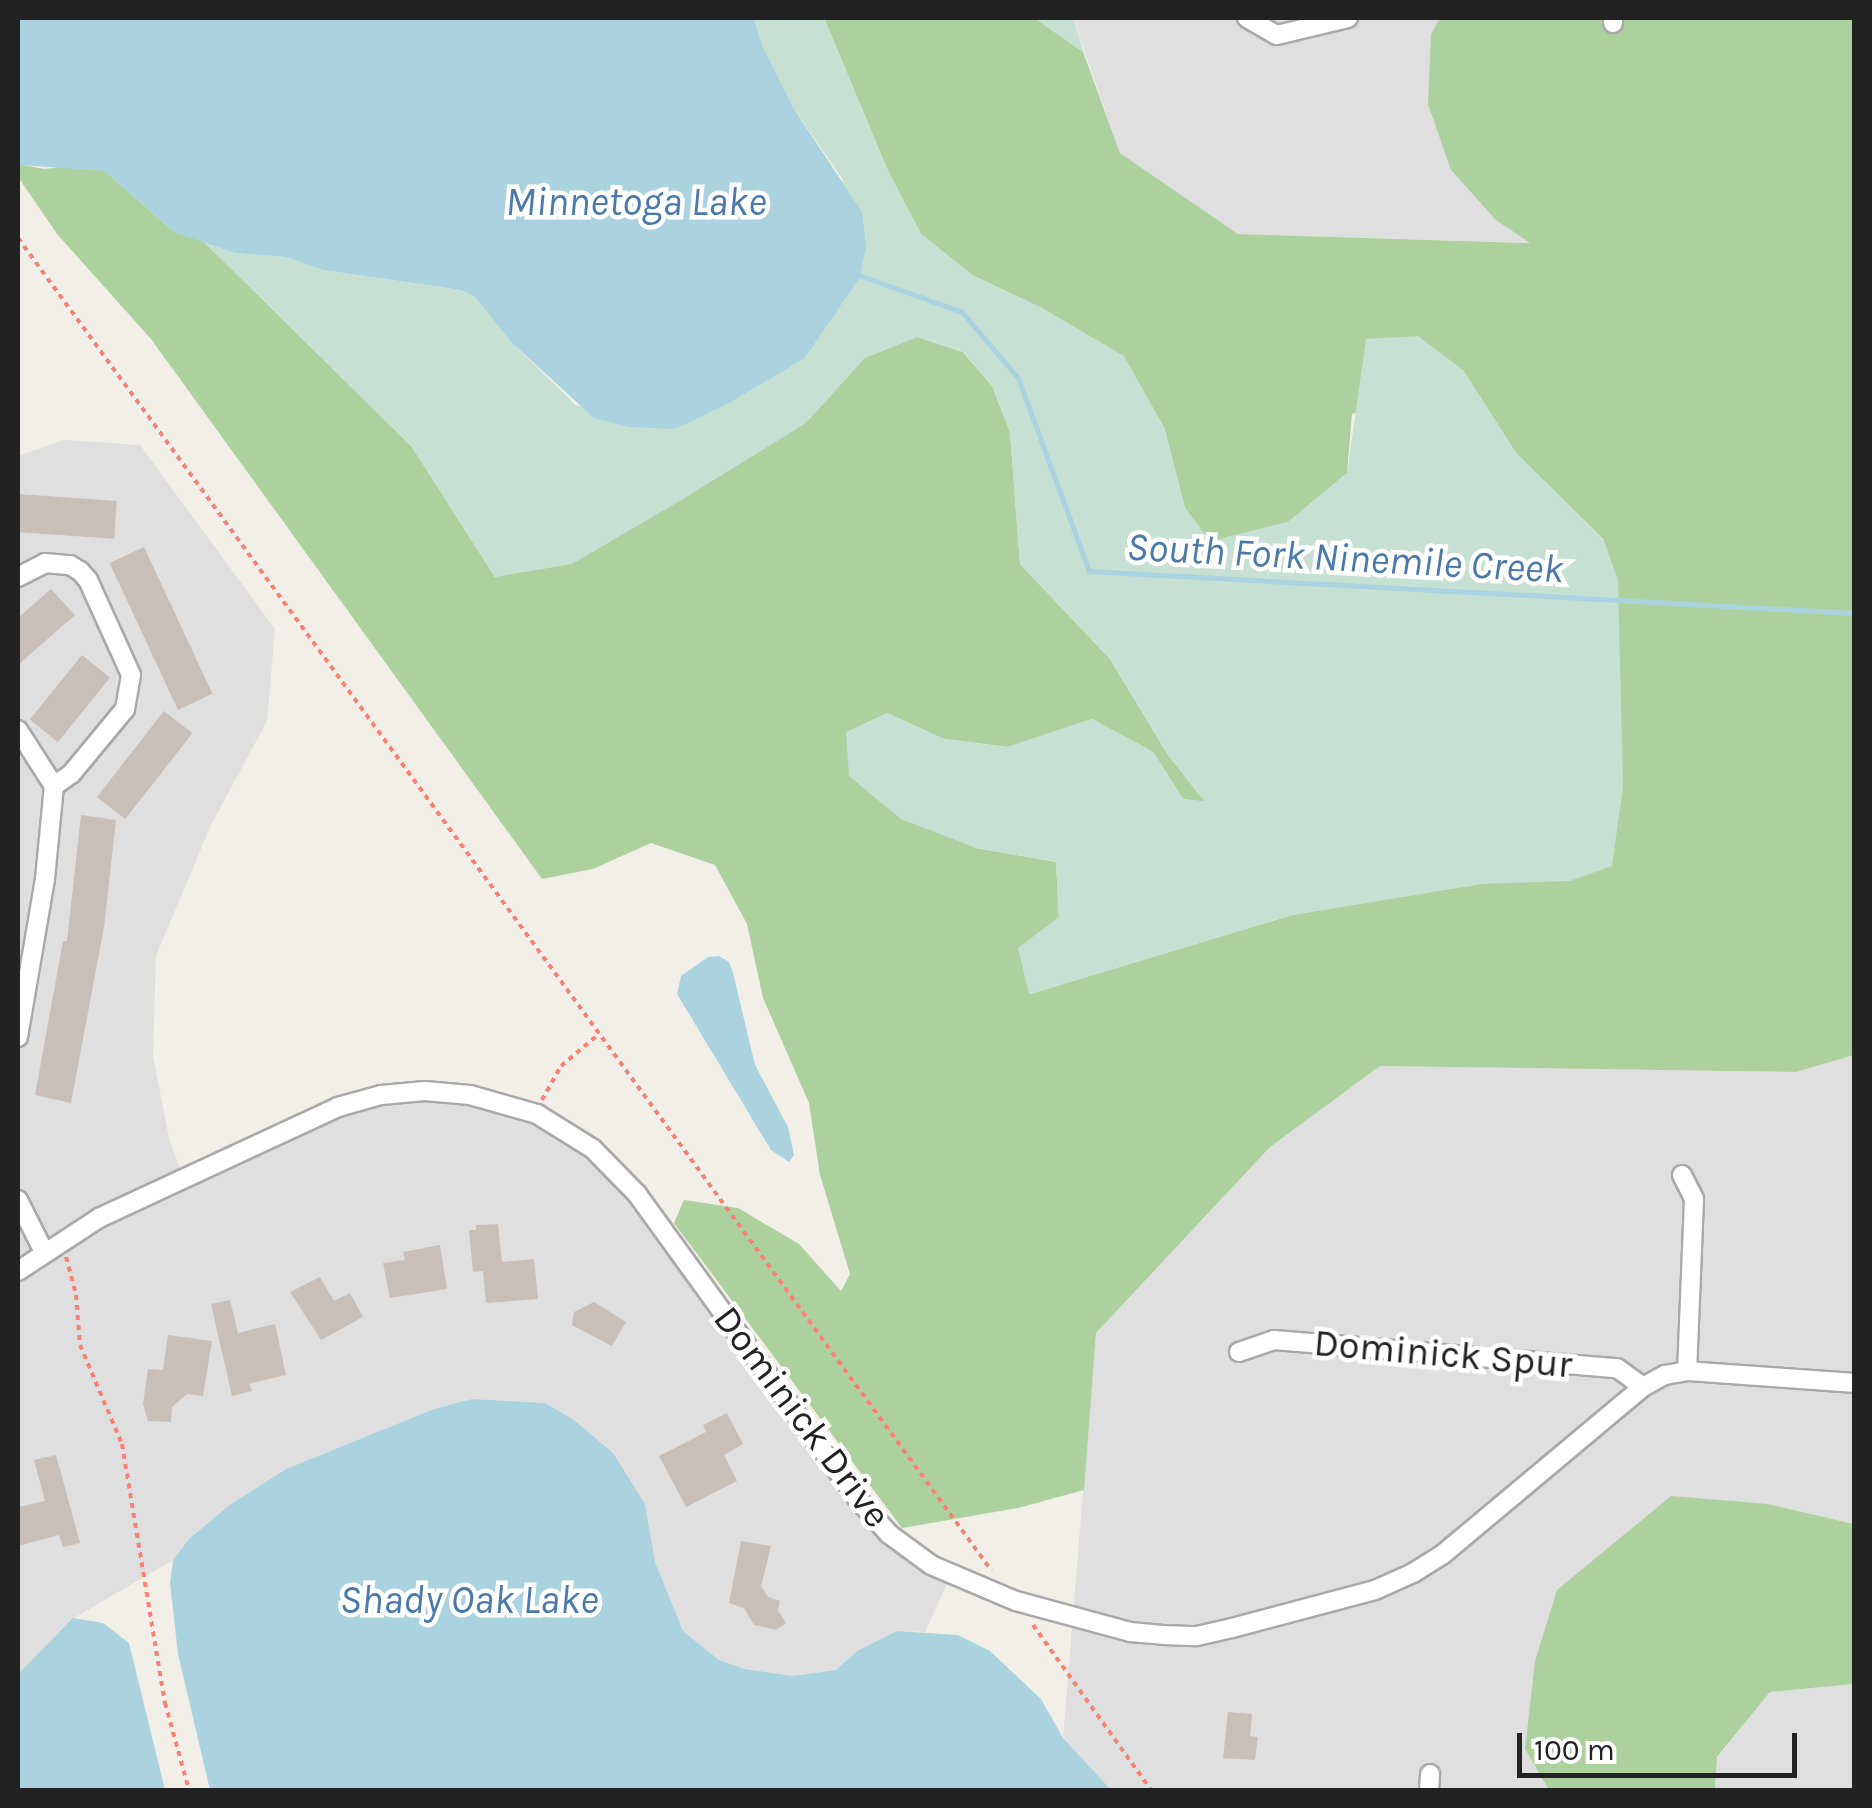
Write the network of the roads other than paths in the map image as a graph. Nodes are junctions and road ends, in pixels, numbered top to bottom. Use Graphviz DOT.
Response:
graph roads {
  1 [pos="1247,18"];
  2 [pos="1348,18"];
  3 [pos="18,577"];
  4 [pos="18,730"];
  5 [pos="54,786"];
  6 [pos="18,1037"];
  7 [pos="1682,1176"];
  8 [pos="18,1200"];
  9 [pos="44,1252"];
  10 [pos="18,1271"];
  11 [pos="1239,1352"];
  12 [pos="1687,1371"];
  13 [pos="1854,1383"];
  14 [pos="1643,1387"];
  1 -- 2 [label="street"];
  3 -- 5 [label="street"];
  4 -- 5 [label="street"];
  5 -- 6 [label="street"];
  7 -- 12 [label="street"];
  8 -- 9 [label="street"];
  9 -- 10 [label="street, Dominick Drive"];
  9 -- 14 [label="street, Dominick Drive"];
  11 -- 14 [label="street, Dominick Spur"];
  12 -- 13 [label="street, Dominick Drive"];
  12 -- 14 [label="street, Dominick Drive"];
}
